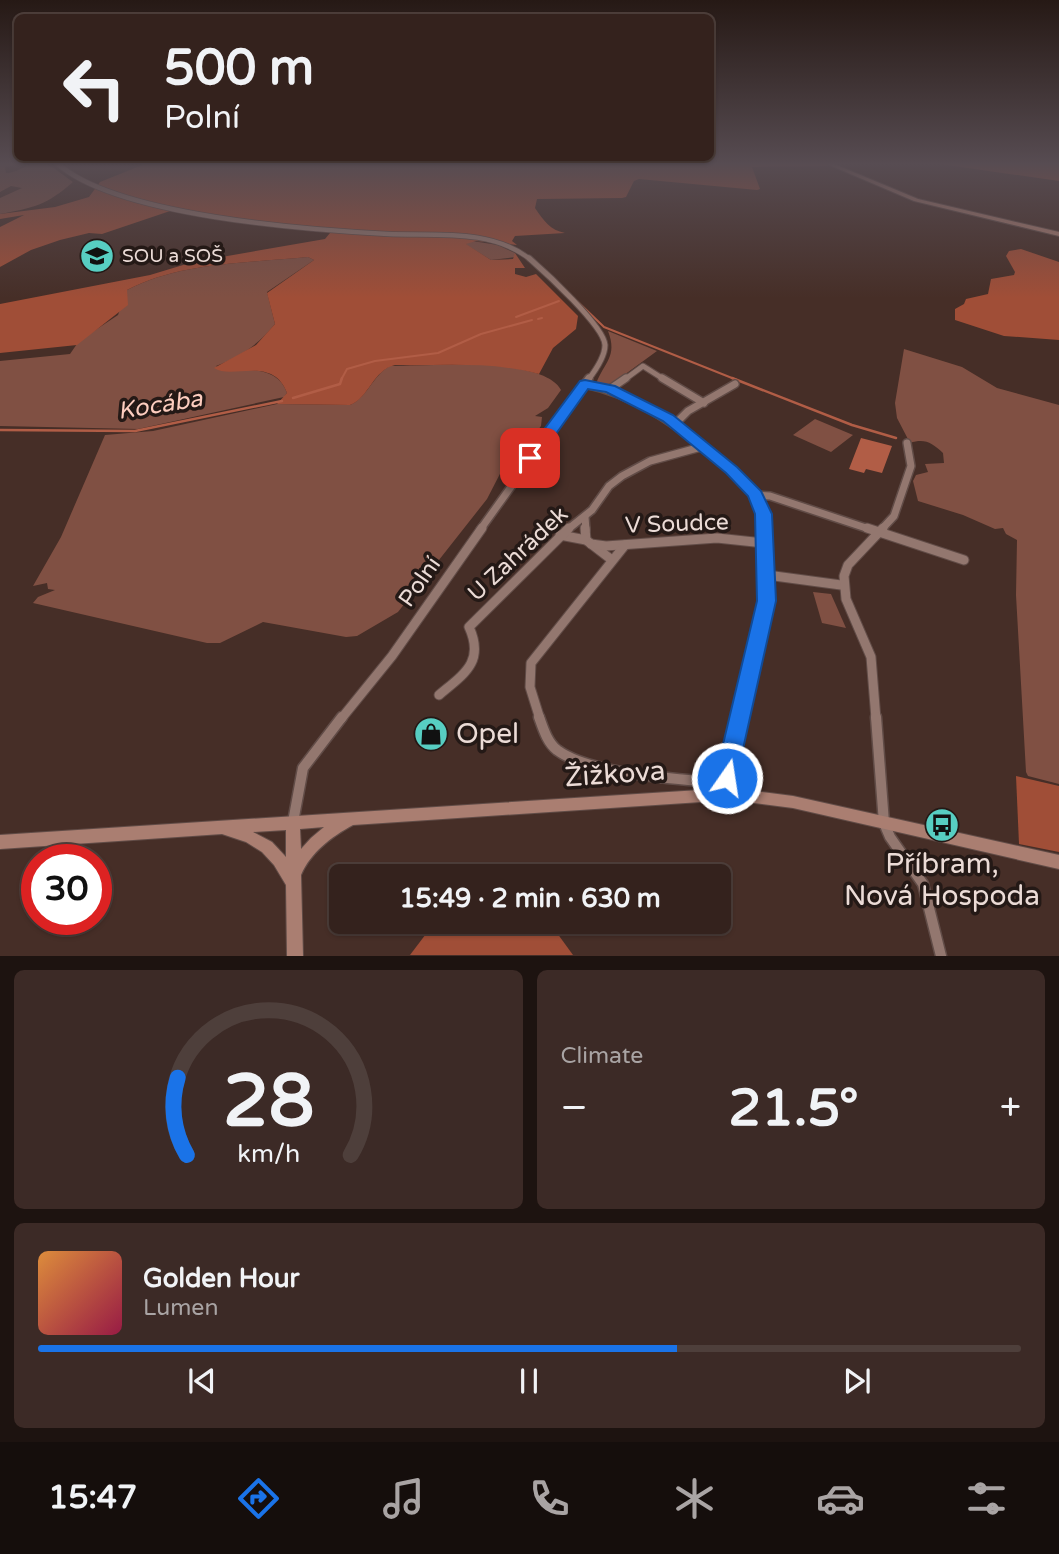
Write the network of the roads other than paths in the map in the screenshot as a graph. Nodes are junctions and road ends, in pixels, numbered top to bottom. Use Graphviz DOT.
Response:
graph roads {
  1 [pos="179,209"];
  2 [pos="952,209"];
  3 [pos="1059,234"];
  4 [pos="585,384"];
  5 [pos="735,384"];
  6 [pos="610,389"];
  7 [pos="704,402"];
  8 [pos="676,423"];
  9 [pos="907,443"];
  10 [pos="701,447"];
  11 [pos="755,495"];
  12 [pos="585,517"];
  13 [pos="880,532"];
  14 [pos="560,535"];
  15 [pos="589,542"];
  16 [pos="764,543"];
  17 [pos="625,545"];
  18 [pos="612,560"];
  19 [pos="964,560"];
  20 [pos="767,575"];
  21 [pos="841,585"];
  22 [pos="439,695"];
  23 [pos="729,789"];
  24 [pos="355,818"];
  25 [pos="293,822"];
  26 [pos="884,823"];
  27 [pos="218,827"];
  28 [pos="0,842"];
  29 [pos="1059,862"];
  30 [pos="292,882"];
  31 [pos="295,956"];
  32 [pos="941,956"];
  1 -- 4 [label="street, Polní"];
  2 -- 3 [label="main road"];
  4 -- 6 [label="street"];
  4 -- 25 [label="street, Polní"];
  5 -- 7 [label="street"];
  6 -- 7 [label="street"];
  6 -- 8 [label="street"];
  7 -- 8 [label="street"];
  8 -- 10 [label="street"];
  9 -- 13 [label="street"];
  10 -- 11 [label="street"];
  10 -- 12 [label="street, U Zahrádek"];
  11 -- 13 [label="street"];
  11 -- 16 [label="street"];
  12 -- 14 [label="street, U Zahrádek"];
  12 -- 15 [label="street"];
  13 -- 19 [label="street"];
  13 -- 21 [label="street"];
  14 -- 15 [label="street, V Soudce"];
  14 -- 22 [label="street, U Zahrádek"];
  15 -- 17 [label="street, V Soudce"];
  15 -- 18 [label="street, V Soudce"];
  16 -- 17 [label="street, V Soudce"];
  16 -- 20 [label="street"];
  17 -- 18 [label="street"];
  18 -- 23 [label="street"];
  20 -- 21 [label="street"];
  20 -- 23 [label="street"];
  21 -- 26 [label="street"];
  23 -- 24 [label="main road, Žižkova"];
  23 -- 26 [label="main road, Žižkova"];
  24 -- 25 [label="main road, Žižkova"];
  24 -- 30 [label="main road"];
  25 -- 27 [label="main road, Žižkova"];
  25 -- 30 [label="main road"];
  26 -- 29 [label="main road, Žižkova"];
  26 -- 32 [label="street"];
  27 -- 28 [label="main road, Žižkova"];
  27 -- 30 [label="main road"];
  30 -- 31 [label="main road"];
}
